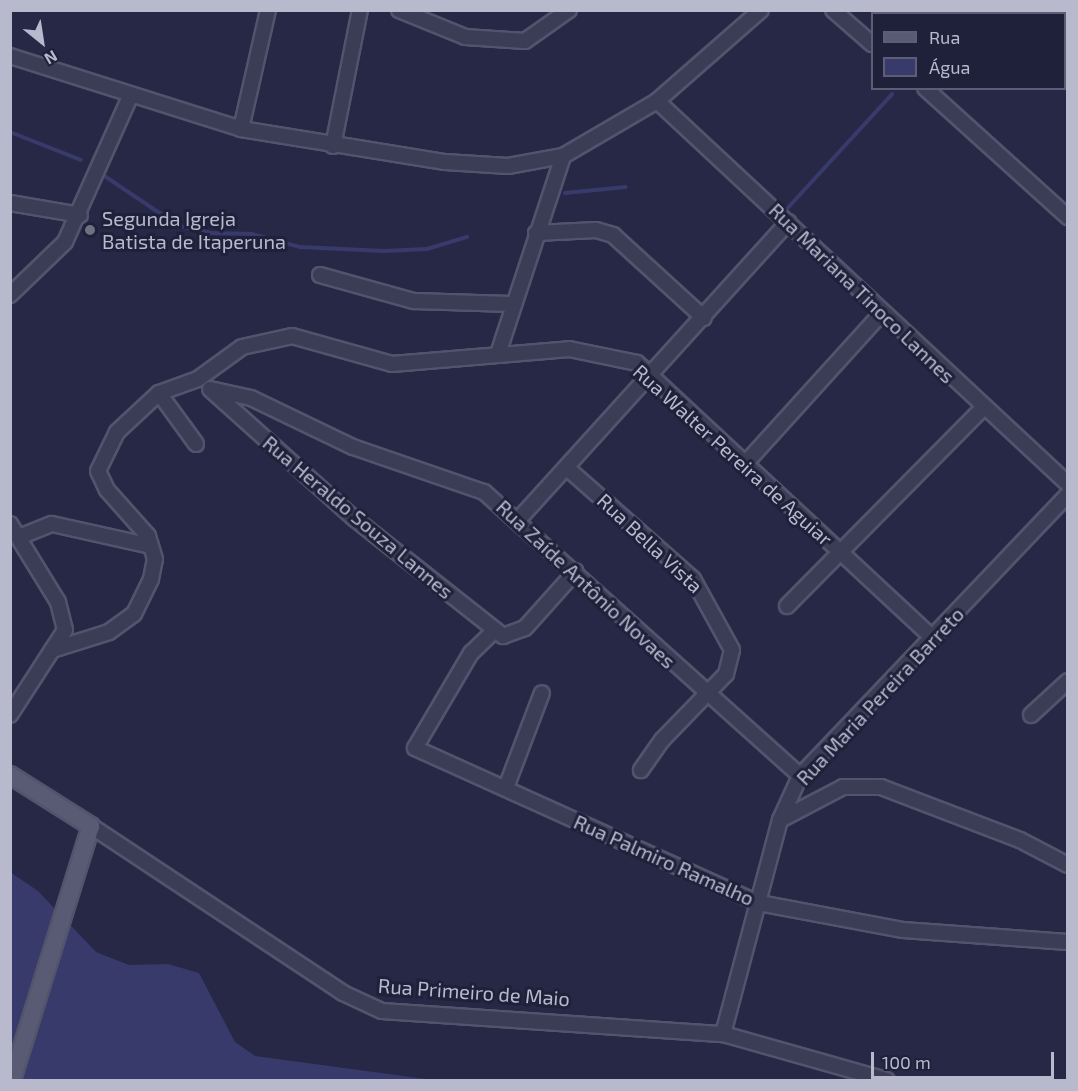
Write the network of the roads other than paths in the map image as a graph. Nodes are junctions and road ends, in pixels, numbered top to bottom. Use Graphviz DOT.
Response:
graph roads {
  1 [pos="268,10"];
  2 [pos="360,10"];
  3 [pos="399,10"];
  4 [pos="569,10"];
  5 [pos="761,10"];
  6 [pos="833,10"];
  7 [pos="871,42"];
  8 [pos="10,56"];
  9 [pos="927,90"];
  10 [pos="130,97"];
  11 [pos="657,101"];
  12 [pos="241,129"];
  13 [pos="333,146"];
  14 [pos="563,156"];
  15 [pos="10,203"];
  16 [pos="80,215"];
  17 [pos="1068,217"];
  18 [pos="788,222"];
  19 [pos="537,233"];
  20 [pos="320,275"];
  21 [pos="10,295"];
  22 [pos="511,304"];
  23 [pos="882,314"];
  24 [pos="704,318"];
  25 [pos="498,354"];
  26 [pos="651,375"];
  27 [pos="198,379"];
  28 [pos="210,389"];
  29 [pos="159,393"];
  30 [pos="982,408"];
  31 [pos="196,444"];
  32 [pos="744,465"];
  33 [pos="567,468"];
  34 [pos="1068,484"];
  35 [pos="1068,495"];
  36 [pos="519,519"];
  37 [pos="10,524"];
  38 [pos="19,537"];
  39 [pos="151,546"];
  40 [pos="840,553"];
  41 [pos="576,571"];
  42 [pos="787,606"];
  43 [pos="494,631"];
  44 [pos="933,638"];
  45 [pos="52,651"];
  46 [pos="1068,681"];
  47 [pos="542,693"];
  48 [pos="706,695"];
  49 [pos="10,715"];
  50 [pos="1031,715"];
  51 [pos="641,770"];
  52 [pos="10,775"];
  53 [pos="800,776"];
  54 [pos="507,785"];
  55 [pos="780,820"];
  56 [pos="91,826"];
  57 [pos="1068,865"];
  58 [pos="759,903"];
  59 [pos="1068,942"];
  60 [pos="723,1034"];
  61 [pos="12,1080"];
  62 [pos="886,1080"];
  1 -- 12 [label="street"];
  2 -- 13 [label="street"];
  3 -- 4 [label="street"];
  5 -- 11 [label="street"];
  6 -- 7 [label="street"];
  8 -- 10 [label="street"];
  9 -- 17 [label="street"];
  10 -- 12 [label="street"];
  10 -- 16 [label="street"];
  11 -- 14 [label="street"];
  11 -- 18 [label="street, Rua Mariana Tinoco Lannes"];
  12 -- 13 [label="street"];
  13 -- 14 [label="street"];
  14 -- 19 [label="street"];
  15 -- 16 [label="street"];
  16 -- 21 [label="street"];
  18 -- 23 [label="street, Rua Mariana Tinoco Lannes"];
  18 -- 24 [label="street"];
  19 -- 22 [label="street"];
  19 -- 24 [label="street"];
  20 -- 22 [label="street"];
  22 -- 25 [label="street"];
  23 -- 30 [label="street, Rua Mariana Tinoco Lannes"];
  23 -- 32 [label="street"];
  24 -- 26 [label="street"];
  25 -- 26 [label="street, Rua Walter Pereira de Aguiar"];
  25 -- 27 [label="street, Rua Walter Pereira de Aguiar"];
  26 -- 32 [label="street, Rua Walter Pereira de Aguiar"];
  26 -- 33 [label="street"];
  27 -- 28 [label="street, Rua Heraldo Souza Lannes"];
  27 -- 29 [label="street, Rua Walter Pereira de Aguiar"];
  28 -- 36 [label="street, Rua Zaíde Antônio Novaes"];
  28 -- 43 [label="street, Rua Heraldo Souza Lannes"];
  29 -- 31 [label="street"];
  29 -- 39 [label="street, Rua Walter Pereira de Aguiar"];
  30 -- 34 [label="street, Rua Mariana Tinoco Lannes"];
  30 -- 40 [label="street"];
  32 -- 40 [label="street, Rua Walter Pereira de Aguiar"];
  33 -- 36 [label="street"];
  33 -- 48 [label="street, Rua Bella Vista"];
  35 -- 44 [label="street, Rua Maria Pereira Barreto"];
  36 -- 41 [label="street, Rua Zaíde Antônio Novaes"];
  37 -- 38 [label="street"];
  38 -- 39 [label="street"];
  38 -- 45 [label="street"];
  39 -- 45 [label="street"];
  40 -- 42 [label="street"];
  40 -- 44 [label="street, Rua Walter Pereira de Aguiar"];
  41 -- 43 [label="street"];
  41 -- 48 [label="street, Rua Zaíde Antônio Novaes"];
  43 -- 54 [label="street, Rua Palmiro Ramalho"];
  44 -- 53 [label="street, Rua Maria Pereira Barreto"];
  45 -- 49 [label="street"];
  46 -- 50 [label="street"];
  47 -- 54 [label="street"];
  48 -- 51 [label="street, Rua Bella Vista"];
  48 -- 53 [label="street, Rua Zaíde Antônio Novaes"];
  52 -- 56 [label="main road, Rua Primeiro de Maio"];
  53 -- 55 [label="street, Rua Maria Pereira Barreto"];
  54 -- 58 [label="street, Rua Palmiro Ramalho"];
  55 -- 57 [label="street"];
  55 -- 58 [label="street, Rua Maria Pereira Barreto"];
  56 -- 60 [label="street, Rua Primeiro de Maio"];
  56 -- 61 [label="main road"];
  58 -- 59 [label="street, Rua Palmiro Ramalho"];
  58 -- 60 [label="street, Rua Maria Pereira Barreto"];
  60 -- 62 [label="street, Rua Primeiro de Maio"];
}
